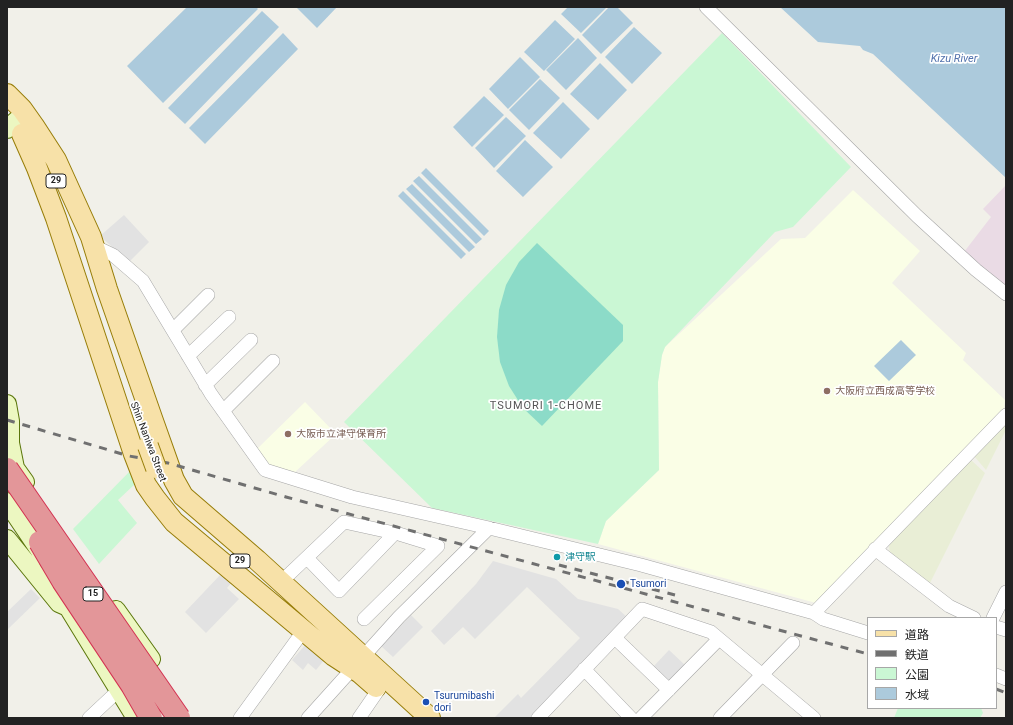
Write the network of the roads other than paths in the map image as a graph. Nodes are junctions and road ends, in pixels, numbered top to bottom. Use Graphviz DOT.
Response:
graph roads {
  1 [pos="706,7"];
  2 [pos="7,94"];
  3 [pos="18,123"];
  4 [pos="94,246"];
  5 [pos="1006,294"];
  6 [pos="208,295"];
  7 [pos="229,317"];
  8 [pos="173,330"];
  9 [pos="251,340"];
  10 [pos="188,356"];
  11 [pos="273,361"];
  12 [pos="205,385"];
  13 [pos="7,404"];
  14 [pos="223,411"];
  15 [pos="1006,415"];
  16 [pos="7,469"];
  17 [pos="7,495"];
  18 [pos="7,502"];
  19 [pos="489,528"];
  20 [pos="395,533"];
  21 [pos="7,539"];
  22 [pos="40,542"];
  23 [pos="875,550"];
  24 [pos="307,558"];
  25 [pos="94,581"];
  26 [pos="281,582"];
  27 [pos="1006,592"];
  28 [pos="68,607"];
  29 [pos="814,613"];
  30 [pos="972,617"];
  31 [pos="994,617"];
  32 [pos="364,619"];
  33 [pos="304,630"];
  34 [pos="867,633"];
  35 [pos="614,638"];
  36 [pos="720,640"];
  37 [pos="793,643"];
  38 [pos="360,665"];
  39 [pos="584,669"];
  40 [pos="762,674"];
  41 [pos="379,689"];
  42 [pos="119,690"];
  43 [pos="669,690"];
  44 [pos="89,718"];
  45 [pos="136,718"];
  46 [pos="151,718"];
  47 [pos="161,718"];
  48 [pos="179,718"];
  49 [pos="190,718"];
  50 [pos="240,718"];
  51 [pos="308,718"];
  52 [pos="359,718"];
  53 [pos="412,718"];
  54 [pos="430,718"];
  55 [pos="538,718"];
  56 [pos="631,718"];
  57 [pos="641,718"];
  58 [pos="720,718"];
  59 [pos="814,718"];
  1 -- 5 [label="street"];
  2 -- 3 [label="main road, Shin Naniwa Street / 29"];
  3 -- 4 [label="main road"];
  3 -- 33 [label="main road"];
  3 -- 38 [label="main road, Shin Naniwa Street / 29, bridge"];
  4 -- 8 [label="street"];
  4 -- 26 [label="main road"];
  6 -- 8 [label="street"];
  7 -- 10 [label="street"];
  8 -- 10 [label="street"];
  9 -- 12 [label="street"];
  10 -- 12 [label="street"];
  11 -- 14 [label="street"];
  12 -- 14 [label="street"];
  13 -- 25 [label="street"];
  14 -- 19 [label="street"];
  15 -- 23 [label="street"];
  16 -- 48 [label="highway, 15, bridge"];
  17 -- 22 [label="highway, 15"];
  18 -- 28 [label="street"];
  19 -- 29 [label="street"];
  19 -- 38 [label="street"];
  20 -- 24 [label="street"];
  20 -- 24 [label="street"];
  20 -- 32 [label="street"];
  21 -- 28 [label="street"];
  22 -- 46 [label="highway, 15, bridge"];
  22 -- 47 [label="highway, 15, bridge"];
  23 -- 29 [label="street"];
  23 -- 30 [label="street"];
  24 -- 26 [label="street"];
  25 -- 28 [label="street"];
  25 -- 49 [label="street"];
  26 -- 38 [label="main road"];
  27 -- 31 [label="street"];
  28 -- 42 [label="street"];
  29 -- 34 [label="street"];
  33 -- 38 [label="main road"];
  33 -- 50 [label="street"];
  35 -- 36 [label="street"];
  35 -- 39 [label="street"];
  35 -- 43 [label="street"];
  36 -- 40 [label="street"];
  36 -- 43 [label="street"];
  37 -- 40 [label="street"];
  38 -- 41 [label="main road, Shin Naniwa Street / 29"];
  38 -- 51 [label="street"];
  38 -- 54 [label="main road, Shin Naniwa Street / 29"];
  39 -- 55 [label="street"];
  39 -- 56 [label="street"];
  40 -- 58 [label="street"];
  40 -- 59 [label="street"];
  41 -- 52 [label="street"];
  41 -- 53 [label="main road, Shin Naniwa Street / 29"];
  42 -- 44 [label="street"];
  42 -- 45 [label="street"];
  43 -- 57 [label="street"];
}
